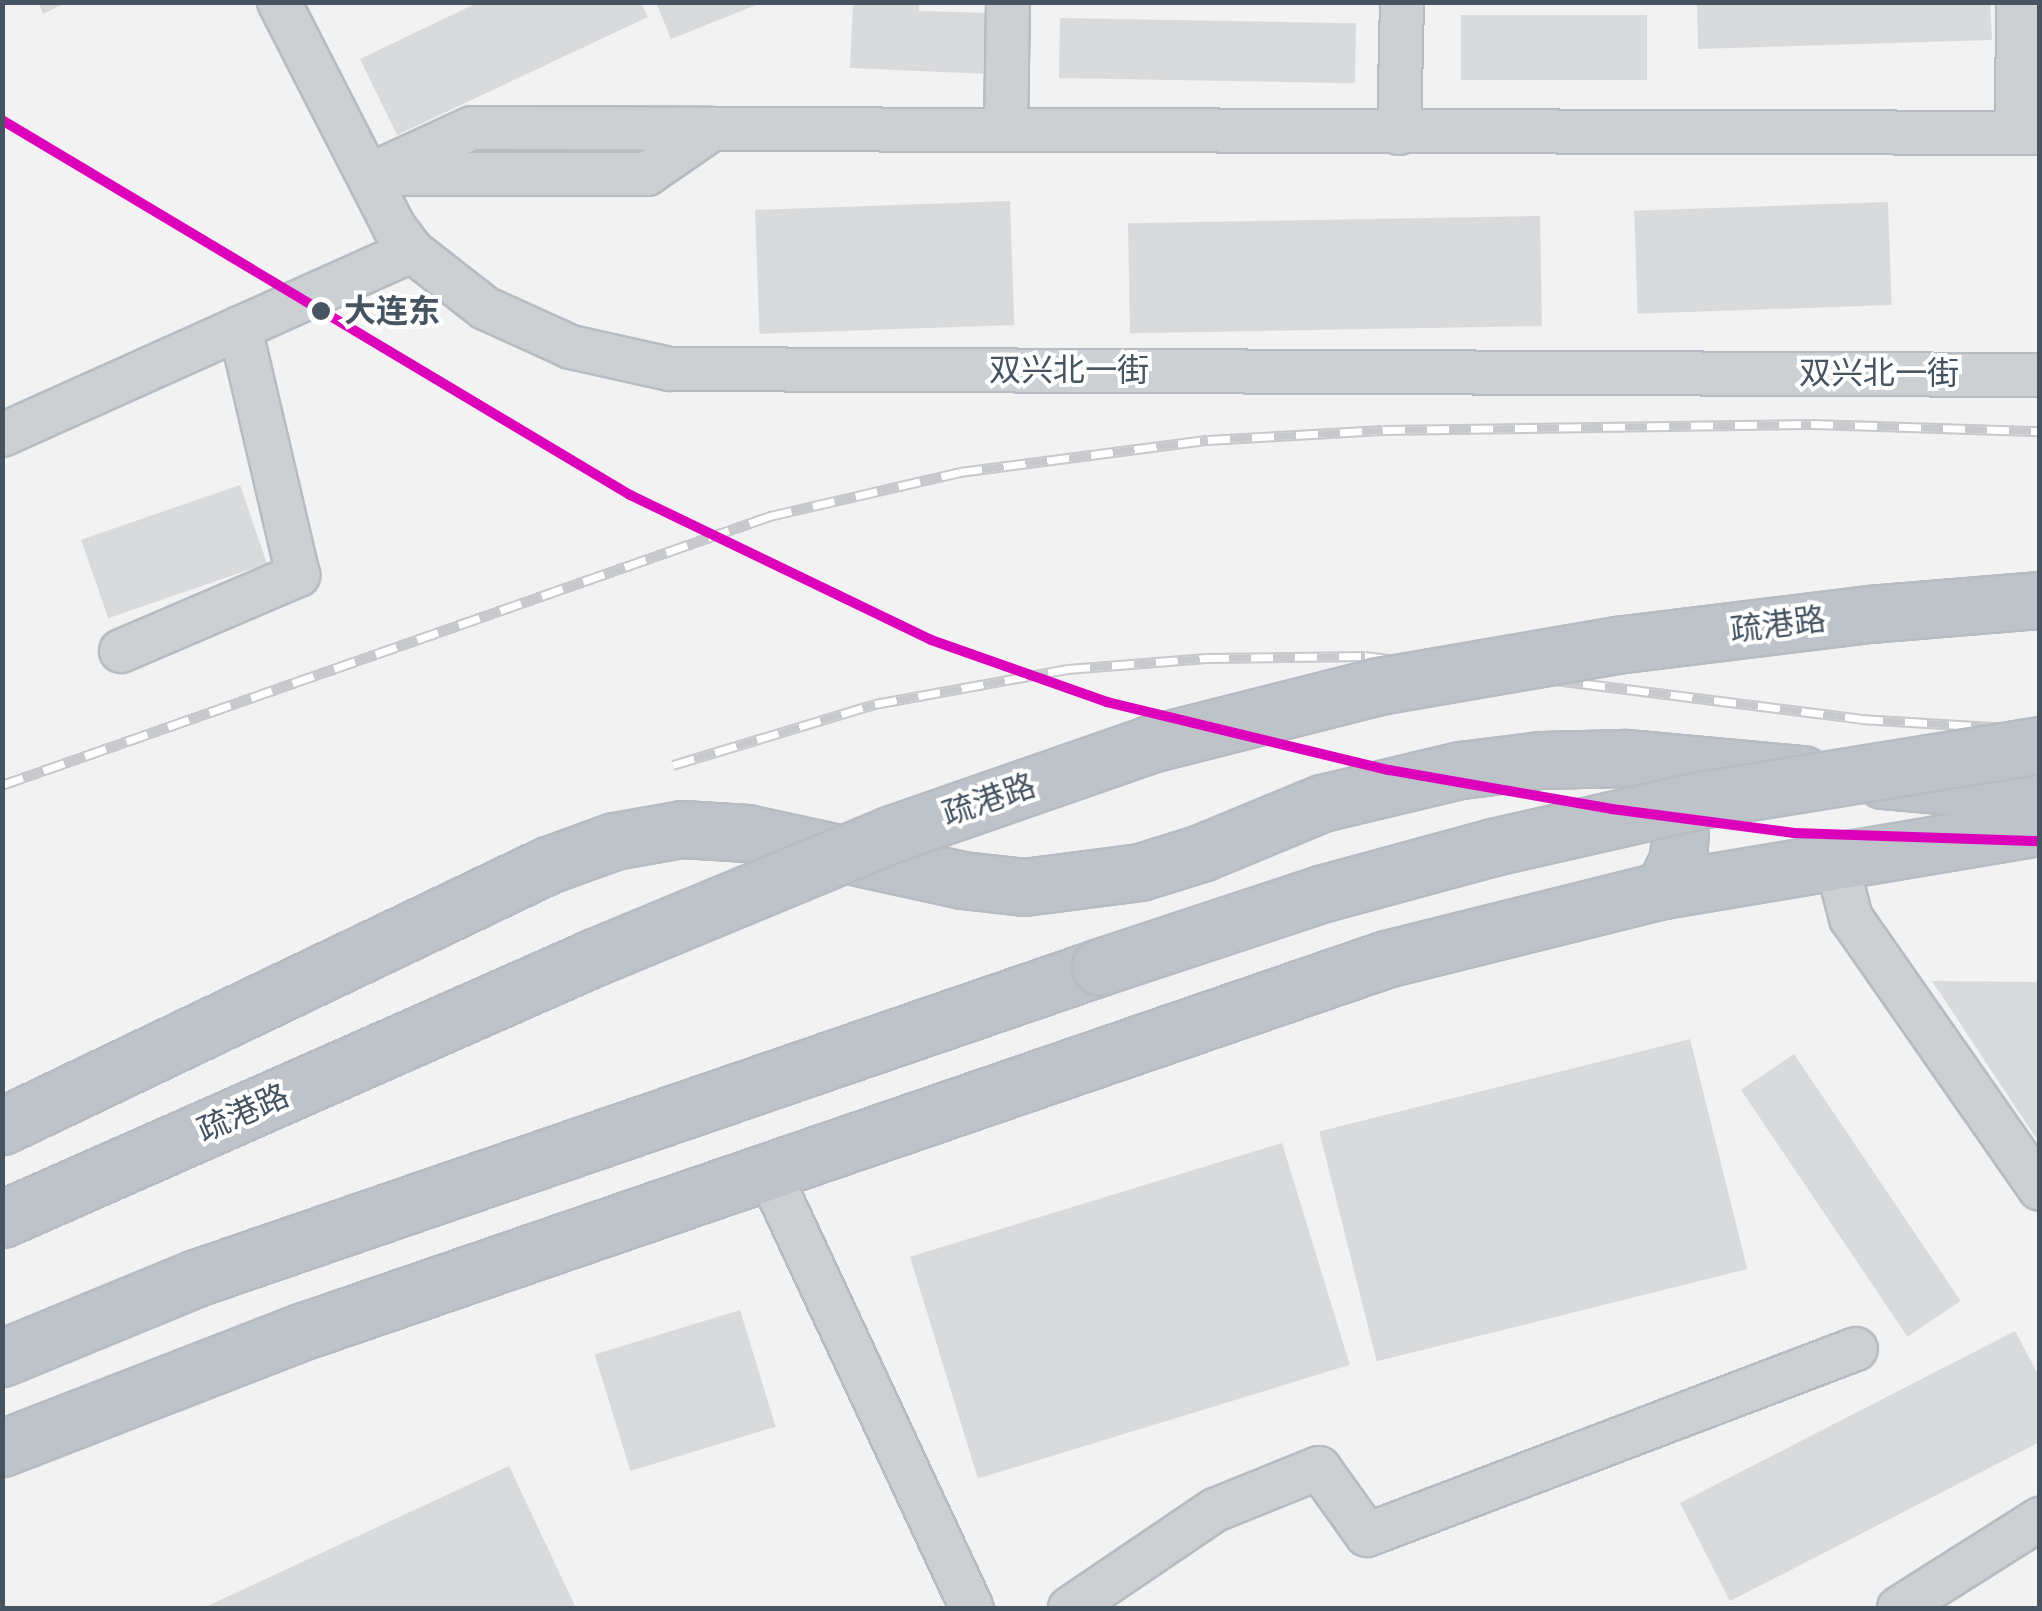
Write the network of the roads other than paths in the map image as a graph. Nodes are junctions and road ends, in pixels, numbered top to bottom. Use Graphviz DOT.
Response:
graph roads {
  1 [pos="279,2"];
  2 [pos="1008,2"];
  3 [pos="1402,2"];
  4 [pos="2018,2"];
  5 [pos="1006,130"];
  6 [pos="1398,133"];
  7 [pos="2028,133"];
  8 [pos="371,174"];
  9 [pos="412,251"];
  10 [pos="240,328"];
  11 [pos="2040,375"];
  12 [pos="2,435"];
  13 [pos="2040,600"];
  14 [pos="121,651"];
  15 [pos="2040,745"];
  16 [pos="1626,758"];
  17 [pos="1924,784"];
  18 [pos="2040,794"];
  19 [pos="2040,828"];
  20 [pos="1917,848"];
  21 [pos="1836,861"];
  22 [pos="1663,890"];
  23 [pos="2,1126"];
  24 [pos="768,1172"];
  25 [pos="2040,1189"];
  26 [pos="2,1219"];
  27 [pos="1856,1349"];
  28 [pos="2,1358"];
  29 [pos="2,1448"];
  30 [pos="2040,1519"];
  31 [pos="972,1608"];
  32 [pos="1070,1608"];
  33 [pos="1899,1608"];
  1 -- 8 [label="street, 双兴北一街"];
  2 -- 5 [label="street"];
  3 -- 6 [label="street"];
  4 -- 7 [label="street"];
  5 -- 6 [label="street"];
  5 -- 8 [label="street"];
  6 -- 7 [label="street"];
  8 -- 9 [label="street, 双兴北一街"];
  9 -- 10 [label="street"];
  9 -- 11 [label="street, 双兴北一街"];
  10 -- 12 [label="street"];
  10 -- 14 [label="street"];
  13 -- 26 [label="highway, 疏港路, bridge"];
  15 -- 28 [label="highway, bridge"];
  16 -- 17 [label="highway"];
  16 -- 22 [label="highway"];
  16 -- 23 [label="highway"];
  17 -- 18 [label="highway"];
  17 -- 20 [label="highway"];
  17 -- 21 [label="highway"];
  19 -- 20 [label="highway"];
  20 -- 21 [label="highway"];
  21 -- 22 [label="highway"];
  21 -- 25 [label="street"];
  22 -- 24 [label="highway"];
  24 -- 29 [label="highway"];
  24 -- 31 [label="street"];
  27 -- 32 [label="street"];
  30 -- 33 [label="street"];
}
